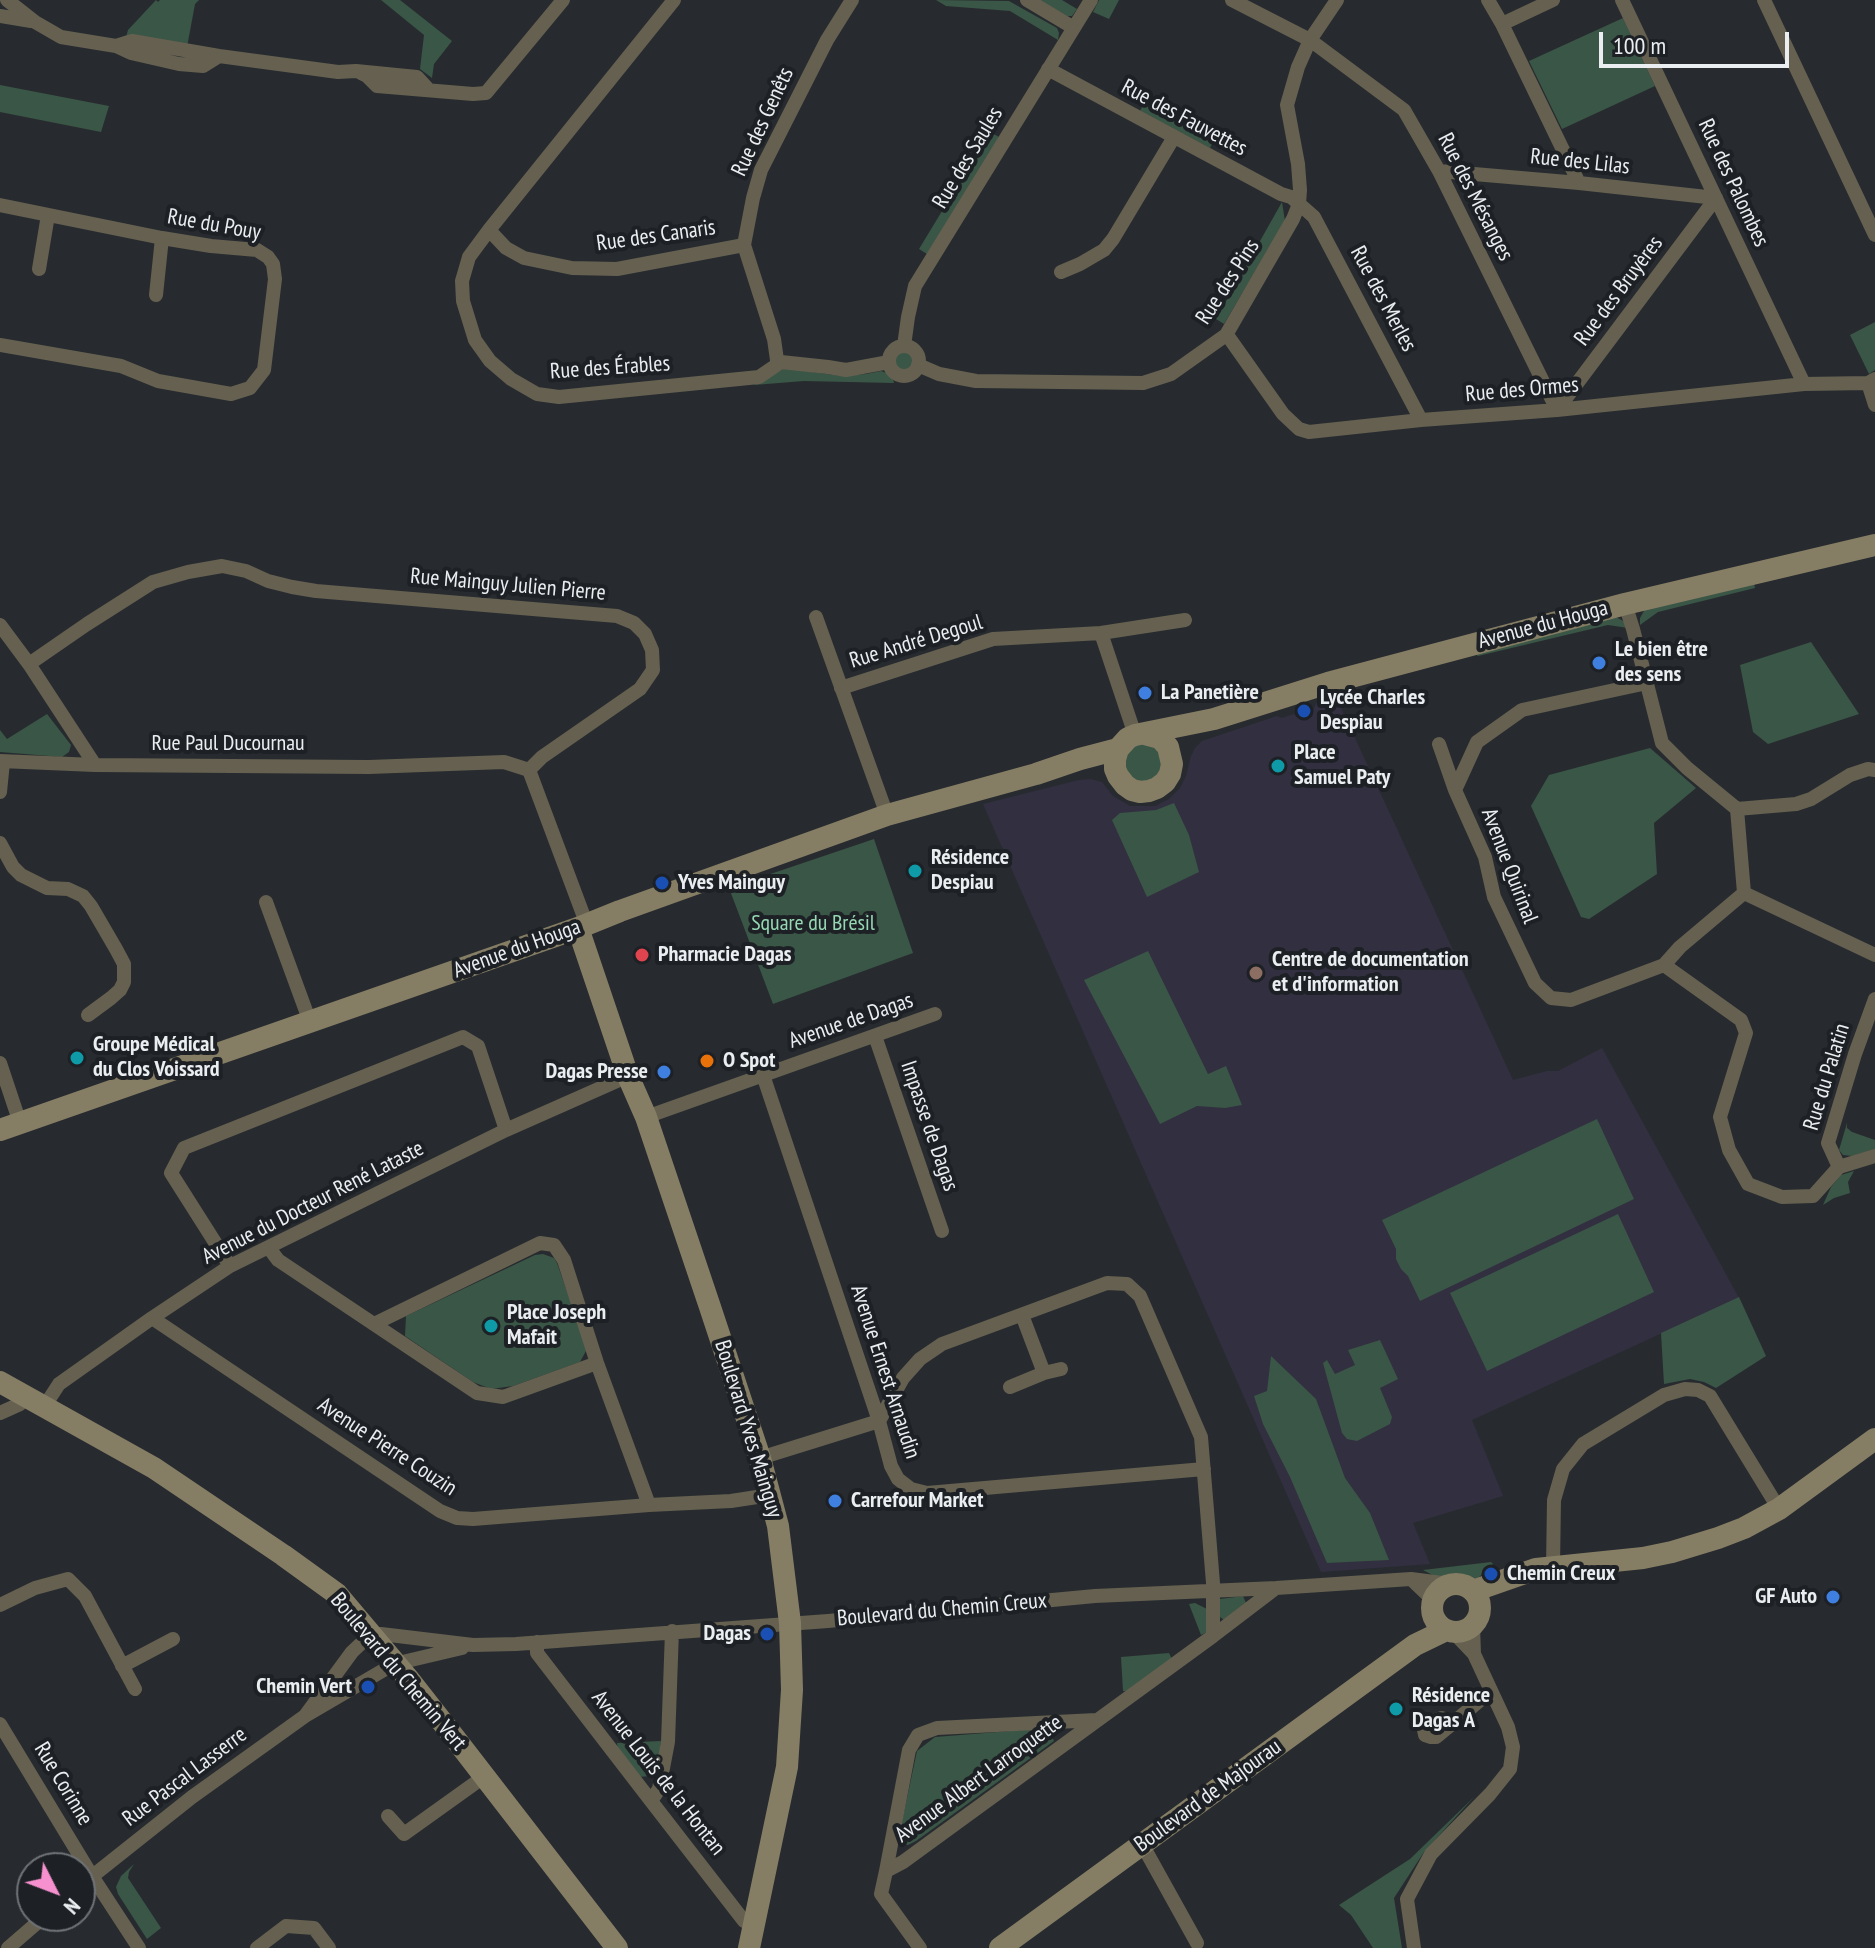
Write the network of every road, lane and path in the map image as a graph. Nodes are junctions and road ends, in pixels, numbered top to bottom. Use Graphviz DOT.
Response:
graph roads {
  1 [pos="7,0"];
  2 [pos="563,0"];
  3 [pos="674,0"];
  4 [pos="1027,0"];
  5 [pos="1091,0"];
  6 [pos="1232,0"];
  7 [pos="1337,0"];
  8 [pos="1488,0"];
  9 [pos="1553,0"];
  10 [pos="1622,0"];
  11 [pos="1764,0"];
  12 [pos="848,2"];
  13 [pos="0,16"];
  14 [pos="35,22"];
  15 [pos="1502,24"];
  16 [pos="1074,28"];
  17 [pos="1310,40"];
  18 [pos="1048,69"];
  19 [pos="1174,137"];
  20 [pos="1439,171"];
  21 [pos="1579,183"];
  22 [pos="1716,198"];
  23 [pos="1299,204"];
  24 [pos="0,205"];
  25 [pos="48,215"];
  26 [pos="489,230"];
  27 [pos="1875,235"];
  28 [pos="162,238"];
  29 [pos="744,245"];
  30 [pos="39,269"];
  31 [pos="1061,272"];
  32 [pos="156,295"];
  33 [pos="1226,335"];
  34 [pos="0,345"];
  35 [pos="904,346"];
  36 [pos="781,362"];
  37 [pos="889,362"];
  38 [pos="918,365"];
  39 [pos="1871,381"];
  40 [pos="1804,384"];
  41 [pos="1875,405"];
  42 [pos="1557,410"];
  43 [pos="1421,420"];
  44 [pos="1875,545"];
  45 [pos="1625,604"];
  46 [pos="816,617"];
  47 [pos="1185,620"];
  48 [pos="0,625"];
  49 [pos="1101,633"];
  50 [pos="29,664"];
  51 [pos="1647,683"];
  52 [pos="841,688"];
  53 [pos="1214,719"];
  54 [pos="1439,744"];
  55 [pos="1128,747"];
  56 [pos="1171,754"];
  57 [pos="2,762"];
  58 [pos="95,765"];
  59 [pos="529,770"];
  60 [pos="1875,770"];
  61 [pos="1455,790"];
  62 [pos="0,792"];
  63 [pos="1737,809"];
  64 [pos="887,815"];
  65 [pos="0,843"];
  66 [pos="1744,893"];
  67 [pos="266,902"];
  68 [pos="583,926"];
  69 [pos="1875,955"];
  70 [pos="1664,965"];
  71 [pos="1875,999"];
  72 [pos="935,1014"];
  73 [pos="88,1015"];
  74 [pos="310,1022"];
  75 [pos="875,1036"];
  76 [pos="0,1063"];
  77 [pos="763,1075"];
  78 [pos="628,1076"];
  79 [pos="646,1117"];
  80 [pos="10,1127"];
  81 [pos="506,1130"];
  82 [pos="1875,1156"];
  83 [pos="1839,1167"];
  84 [pos="942,1231"];
  85 [pos="269,1248"];
  86 [pos="230,1266"];
  87 [pos="1022,1315"];
  88 [pos="152,1318"];
  89 [pos="374,1324"];
  90 [pos="597,1363"];
  91 [pos="1061,1369"];
  92 [pos="1044,1373"];
  93 [pos="0,1382"];
  94 [pos="1010,1387"];
  95 [pos="34,1403"];
  96 [pos="0,1413"];
  97 [pos="879,1421"];
  98 [pos="1875,1439"];
  99 [pos="760,1458"];
  100 [pos="1204,1469"];
  101 [pos="770,1495"];
  102 [pos="649,1505"];
  103 [pos="1779,1509"];
  104 [pos="1553,1567"];
  105 [pos="1411,1579"];
  106 [pos="1450,1584"];
  107 [pos="1276,1588"];
  108 [pos="1213,1590"];
  109 [pos="0,1605"];
  110 [pos="1456,1615"];
  111 [pos="790,1623"];
  112 [pos="672,1631"];
  113 [pos="370,1635"];
  114 [pos="1213,1636"];
  115 [pos="413,1638"];
  116 [pos="173,1639"];
  117 [pos="537,1642"];
  118 [pos="473,1645"];
  119 [pos="390,1659"];
  120 [pos="122,1666"];
  121 [pos="135,1689"];
  122 [pos="1491,1691"];
  123 [pos="305,1716"];
  124 [pos="1097,1720"];
  125 [pos="1453,1723"];
  126 [pos="0,1724"];
  127 [pos="485,1776"];
  128 [pos="651,1801"];
  129 [pos="388,1816"];
  130 [pos="1142,1844"];
  131 [pos="77,1852"];
  132 [pos="886,1871"];
  133 [pos="96,1873"];
  134 [pos="96,1882"];
  135 [pos="754,1925"];
  136 [pos="26,1932"];
  137 [pos="1197,1943"];
  138 [pos="8,1948"];
  139 [pos="139,1948"];
  140 [pos="257,1948"];
  141 [pos="329,1948"];
  142 [pos="617,1948"];
  143 [pos="749,1948"];
  144 [pos="920,1948"];
  145 [pos="1000,1948"];
  146 [pos="1414,1948"];
  1 -- 14 [label="street"];
  2 -- 14 [label="street"];
  3 -- 26 [label="street, Rue des Érables"];
  4 -- 16 [label="street"];
  5 -- 16 [label="street, Rue des Saules"];
  6 -- 17 [label="street, Rue des Mésanges"];
  7 -- 17 [label="street, Rue des Pins"];
  8 -- 15 [label="street"];
  9 -- 15 [label="street"];
  10 -- 22 [label="street, Rue des Palombes"];
  11 -- 27 [label="street"];
  12 -- 29 [label="street, Rue des Genêts"];
  13 -- 14 [label="street"];
  15 -- 21 [label="street"];
  16 -- 18 [label="street, Rue des Saules"];
  17 -- 20 [label="street, Rue des Mésanges"];
  17 -- 23 [label="street, Rue des Pins"];
  18 -- 19 [label="street, Rue des Fauvettes"];
  18 -- 35 [label="street, Rue des Saules"];
  19 -- 23 [label="street, Rue des Fauvettes"];
  19 -- 31 [label="street"];
  20 -- 21 [label="street, Rue des Lilas"];
  20 -- 42 [label="street, Rue des Mésanges"];
  21 -- 22 [label="street, Rue des Lilas"];
  22 -- 40 [label="street, Rue des Palombes"];
  22 -- 42 [label="street, Rue des Bruyères"];
  23 -- 33 [label="street, Rue des Pins"];
  23 -- 43 [label="street, Rue des Merles"];
  24 -- 25 [label="street, Rue du Pouy"];
  25 -- 28 [label="street, Rue du Pouy"];
  25 -- 30 [label="street"];
  26 -- 29 [label="street, Rue des Canaris"];
  26 -- 36 [label="street, Rue des Érables"];
  28 -- 32 [label="street"];
  28 -- 34 [label="street, Rue du Pouy"];
  29 -- 36 [label="street, Rue des Genêts"];
  33 -- 38 [label="street, Rue des Pins"];
  33 -- 43 [label="street, Rue des Ormes"];
  35 -- 37 [label="street"];
  35 -- 38 [label="street"];
  36 -- 37 [label="street"];
  37 -- 38 [label="street"];
  39 -- 40 [label="street, Rue des Ormes"];
  39 -- 41 [label="street"];
  40 -- 42 [label="street, Rue des Ormes"];
  42 -- 43 [label="street, Rue des Ormes"];
  44 -- 45 [label="street, Avenue du Houga"];
  45 -- 51 [label="street"];
  45 -- 53 [label="street, Avenue du Houga"];
  46 -- 52 [label="street"];
  47 -- 49 [label="street, Rue André Degoul"];
  48 -- 50 [label="street"];
  49 -- 52 [label="street, Rue André Degoul"];
  49 -- 55 [label="street"];
  50 -- 58 [label="street"];
  50 -- 59 [label="street, Rue Mainguy Julien Pierre"];
  51 -- 61 [label="street, Avenue Quirinal"];
  51 -- 63 [label="street"];
  52 -- 64 [label="street"];
  53 -- 55 [label="street, Avenue du Houga"];
  53 -- 56 [label="street, Avenue du Houga"];
  54 -- 61 [label="street"];
  55 -- 56 [label="street"];
  55 -- 56 [label="street"];
  55 -- 64 [label="street, Avenue du Houga"];
  57 -- 58 [label="street, Rue Paul Ducournau"];
  57 -- 62 [label="street"];
  58 -- 59 [label="street, Rue Paul Ducournau"];
  59 -- 68 [label="street"];
  60 -- 63 [label="street"];
  61 -- 70 [label="street, Avenue Quirinal"];
  63 -- 66 [label="street"];
  64 -- 68 [label="street, Avenue du Houga"];
  65 -- 73 [label="street"];
  66 -- 69 [label="street"];
  66 -- 70 [label="street, Avenue Quirinal"];
  67 -- 74 [label="street"];
  68 -- 74 [label="street, Avenue du Houga"];
  68 -- 78 [label="street, Boulevard Yves Mainguy"];
  70 -- 83 [label="street"];
  71 -- 83 [label="street, Rue du Palatin"];
  72 -- 75 [label="street, Avenue de Dagas"];
  74 -- 80 [label="street, Avenue du Houga"];
  75 -- 77 [label="street, Avenue de Dagas"];
  75 -- 84 [label="street, Impasse de Dagas"];
  76 -- 80 [label="street"];
  77 -- 79 [label="street, Avenue de Dagas"];
  77 -- 97 [label="street, Avenue Ernest Arnaudin"];
  78 -- 79 [label="street, Boulevard Yves Mainguy"];
  78 -- 81 [label="street, Avenue du Docteur René Lataste"];
  79 -- 99 [label="street, Boulevard Yves Mainguy"];
  81 -- 85 [label="street, Avenue du Docteur René Lataste"];
  81 -- 86 [label="street"];
  82 -- 83 [label="street"];
  85 -- 86 [label="street, Avenue du Docteur René Lataste"];
  85 -- 89 [label="street"];
  86 -- 88 [label="street, Avenue du Docteur René Lataste"];
  87 -- 92 [label="street"];
  87 -- 97 [label="street"];
  87 -- 100 [label="street"];
  88 -- 95 [label="street, Avenue du Docteur René Lataste"];
  88 -- 102 [label="street, Avenue Pierre Couzin"];
  89 -- 90 [label="street"];
  89 -- 90 [label="street"];
  90 -- 102 [label="street"];
  91 -- 92 [label="street"];
  92 -- 94 [label="street"];
  93 -- 95 [label="street, Boulevard du Chemin Vert"];
  95 -- 96 [label="street, Avenue du Docteur René Lataste"];
  95 -- 113 [label="street, Boulevard du Chemin Vert"];
  97 -- 99 [label="street"];
  97 -- 100 [label="street, Avenue Ernest Arnaudin"];
  98 -- 103 [label="street"];
  99 -- 101 [label="street, Boulevard Yves Mainguy"];
  100 -- 108 [label="street"];
  101 -- 102 [label="street, Avenue Pierre Couzin"];
  101 -- 111 [label="street, Boulevard Yves Mainguy"];
  103 -- 104 [label="street"];
  103 -- 104 [label="street"];
  104 -- 110 [label="street"];
  105 -- 106 [label="street, Boulevard du Chemin Creux"];
  105 -- 107 [label="street, Boulevard du Chemin Creux"];
  105 -- 110 [label="street"];
  106 -- 110 [label="street"];
  107 -- 108 [label="street, Boulevard du Chemin Creux"];
  107 -- 114 [label="street, Avenue Albert Larroquette"];
  108 -- 111 [label="street, Boulevard du Chemin Creux"];
  108 -- 114 [label="street"];
  109 -- 120 [label="street"];
  110 -- 122 [label="street"];
  110 -- 130 [label="street, Boulevard de Majourau"];
  111 -- 112 [label="street, Boulevard du Chemin Creux"];
  111 -- 135 [label="street, Boulevard Yves Mainguy"];
  112 -- 117 [label="street, Boulevard du Chemin Creux"];
  112 -- 128 [label="street"];
  113 -- 115 [label="street, Boulevard du Chemin Creux"];
  113 -- 119 [label="street, Boulevard du Chemin Vert"];
  113 -- 123 [label="street, Rue Pascal Lasserre"];
  114 -- 124 [label="street, Avenue Albert Larroquette"];
  115 -- 118 [label="street, Boulevard du Chemin Creux"];
  115 -- 119 [label="street"];
  116 -- 120 [label="street"];
  117 -- 118 [label="street, Boulevard du Chemin Creux"];
  117 -- 128 [label="street, Avenue Louis de la Hontan"];
  118 -- 119 [label="street, Boulevard du Chemin Creux"];
  119 -- 123 [label="street, Rue Pascal Lasserre"];
  119 -- 127 [label="street, Boulevard du Chemin Vert"];
  120 -- 121 [label="street"];
  122 -- 125 [label="street"];
  122 -- 146 [label="street"];
  123 -- 133 [label="street, Rue Pascal Lasserre"];
  124 -- 132 [label="street, Avenue Albert Larroquette"];
  124 -- 132 [label="street, Avenue Albert Larroquette"];
  126 -- 131 [label="street, Rue Corinne"];
  127 -- 129 [label="street"];
  127 -- 142 [label="street, Boulevard du Chemin Vert"];
  128 -- 135 [label="street, Avenue Louis de la Hontan"];
  130 -- 137 [label="street"];
  130 -- 145 [label="street, Boulevard de Majourau"];
  132 -- 144 [label="street, Avenue Albert Larroquette"];
  134 -- 139 [label="street, Rue Corinne"];
  135 -- 143 [label="street, Boulevard Yves Mainguy"];
  136 -- 138 [label="street"];
  140 -- 141 [label="street"];
}
